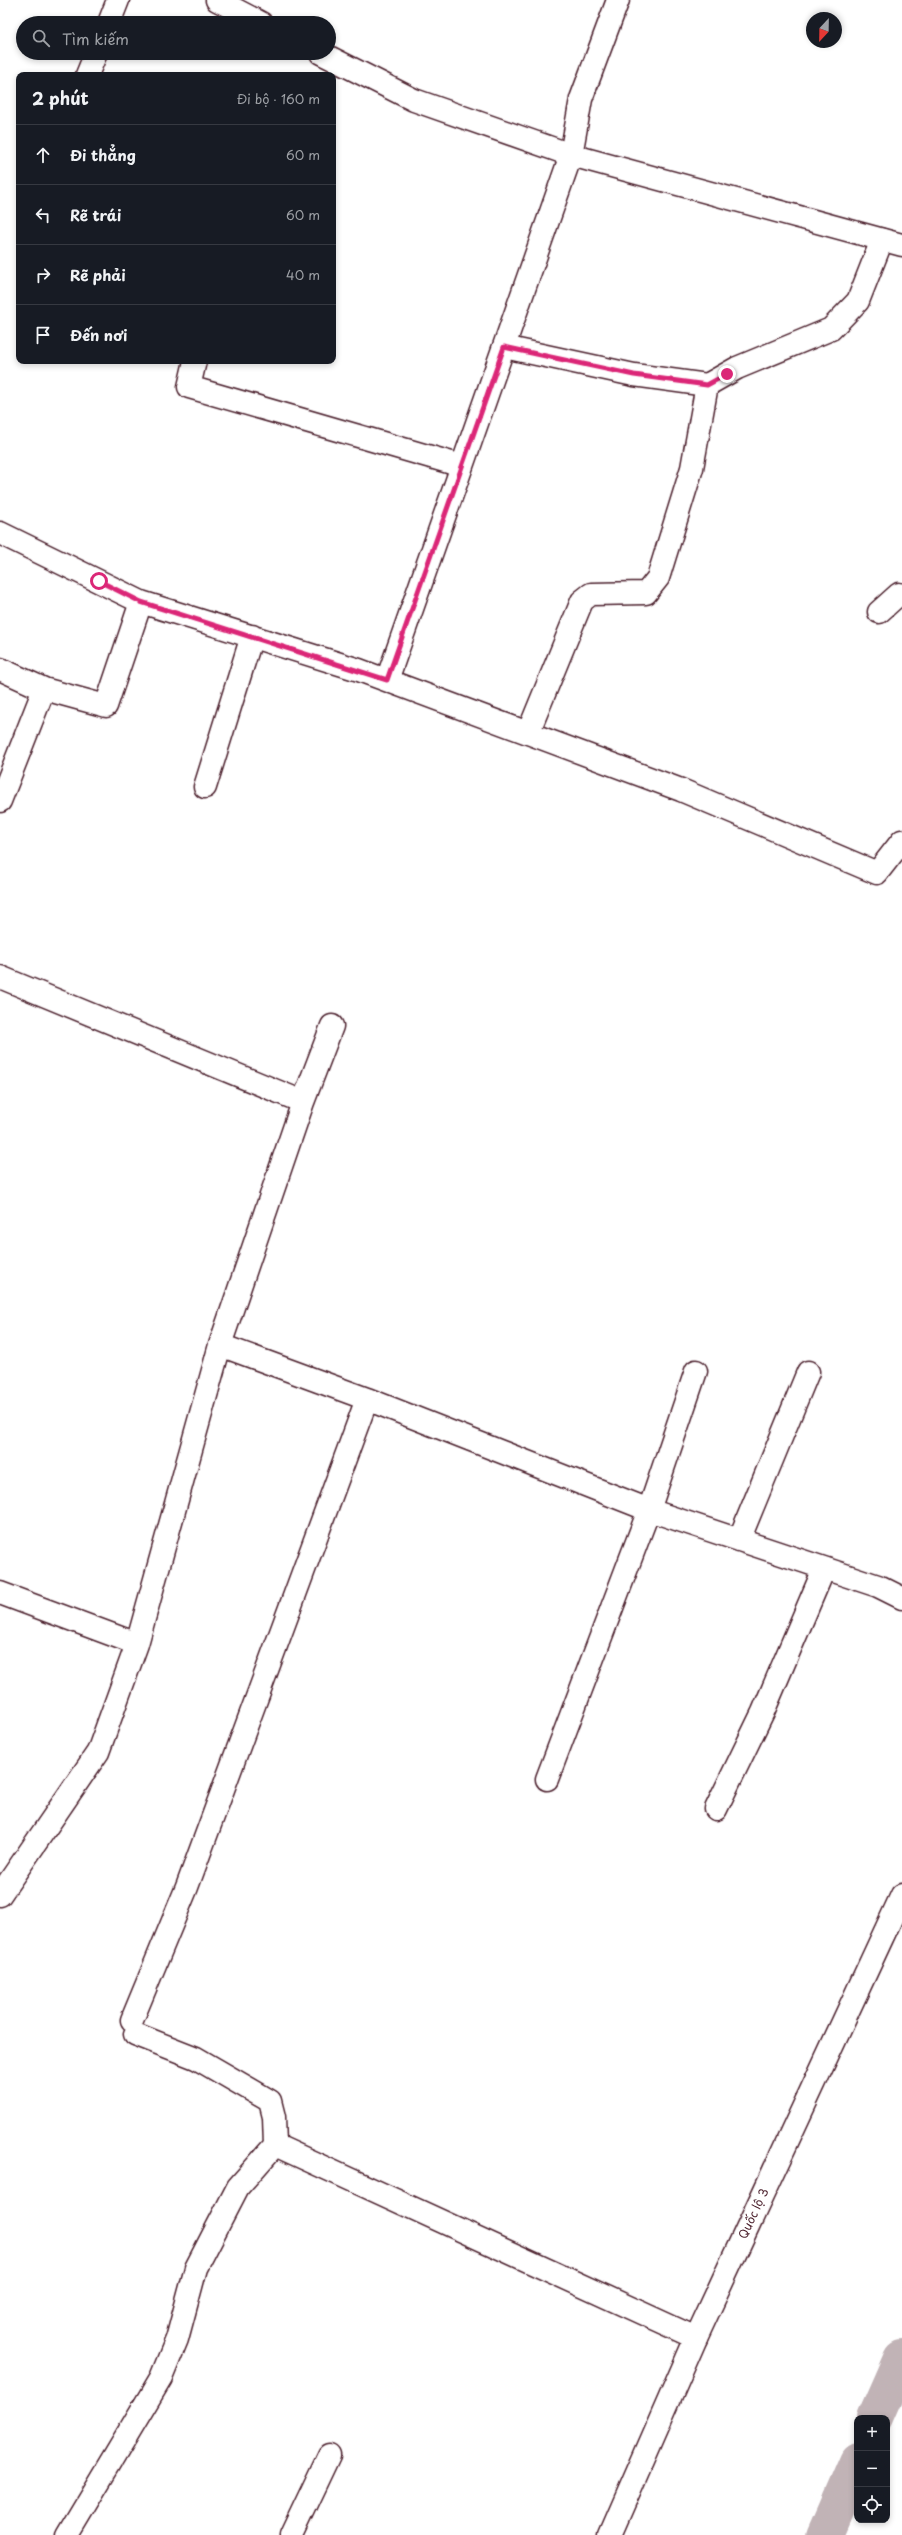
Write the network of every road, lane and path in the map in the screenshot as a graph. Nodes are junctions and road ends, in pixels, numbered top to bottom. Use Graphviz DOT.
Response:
graph roads {
  1 [pos="118,0"];
  2 [pos="618,0"];
  3 [pos="226,2"];
  4 [pos="111,16"];
  5 [pos="249,16"];
  6 [pos="93,60"];
  7 [pos="335,60"];
  8 [pos="88,72"];
  9 [pos="571,155"];
  10 [pos="892,243"];
  11 [pos="504,347"];
  12 [pos="194,364"];
  13 [pos="707,385"];
  14 [pos="462,466"];
  15 [pos="0,532"];
  16 [pos="902,595"];
  17 [pos="141,602"];
  18 [pos="879,612"];
  19 [pos="252,636"];
  20 [pos="0,669"];
  21 [pos="387,680"];
  22 [pos="44,689"];
  23 [pos="528,733"];
  24 [pos="205,787"];
  25 [pos="0,800"];
  26 [pos="902,841"];
  27 [pos="0,977"];
  28 [pos="332,1026"];
  29 [pos="303,1102"];
  30 [pos="220,1345"];
  31 [pos="696,1371"];
  32 [pos="808,1372"];
  33 [pos="367,1399"];
  34 [pos="649,1510"];
  35 [pos="739,1540"];
  36 [pos="824,1569"];
  37 [pos="0,1593"];
  38 [pos="902,1598"];
  39 [pos="137,1644"];
  40 [pos="547,1779"];
  41 [pos="716,1809"];
  42 [pos="0,1895"];
  43 [pos="902,1895"];
  44 [pos="275,2146"];
  45 [pos="696,2338"];
  46 [pos="329,2455"];
  47 [pos="67,2535"];
  48 [pos="291,2535"];
  49 [pos="610,2535"];
  1 -- 4 [label="main road"];
  2 -- 9 [label="main road"];
  3 -- 5 [label="main road"];
  6 -- 8 [label="main road"];
  7 -- 9 [label="main road"];
  9 -- 10 [label="main road"];
  9 -- 11 [label="main road"];
  10 -- 13 [label="main road"];
  11 -- 13 [label="main road"];
  11 -- 14 [label="main road"];
  12 -- 14 [label="main road"];
  13 -- 23 [label="main road"];
  14 -- 21 [label="main road"];
  15 -- 17 [label="main road"];
  16 -- 18 [label="main road"];
  17 -- 19 [label="main road"];
  17 -- 22 [label="main road"];
  19 -- 21 [label="main road"];
  19 -- 24 [label="main road"];
  20 -- 22 [label="main road"];
  21 -- 23 [label="main road"];
  22 -- 25 [label="main road"];
  23 -- 26 [label="main road"];
  27 -- 29 [label="main road"];
  28 -- 29 [label="main road"];
  29 -- 30 [label="main road"];
  30 -- 33 [label="main road"];
  30 -- 39 [label="main road"];
  31 -- 34 [label="main road"];
  32 -- 35 [label="main road"];
  33 -- 34 [label="main road"];
  33 -- 44 [label="main road"];
  34 -- 35 [label="main road"];
  34 -- 40 [label="main road"];
  35 -- 36 [label="main road"];
  36 -- 38 [label="main road"];
  36 -- 41 [label="main road"];
  37 -- 39 [label="main road"];
  39 -- 42 [label="main road"];
  43 -- 45 [label="main road, Quốc lộ 3"];
  44 -- 45 [label="main road"];
  44 -- 47 [label="main road"];
  45 -- 49 [label="main road, Quốc lộ 3"];
  46 -- 48 [label="main road"];
}
